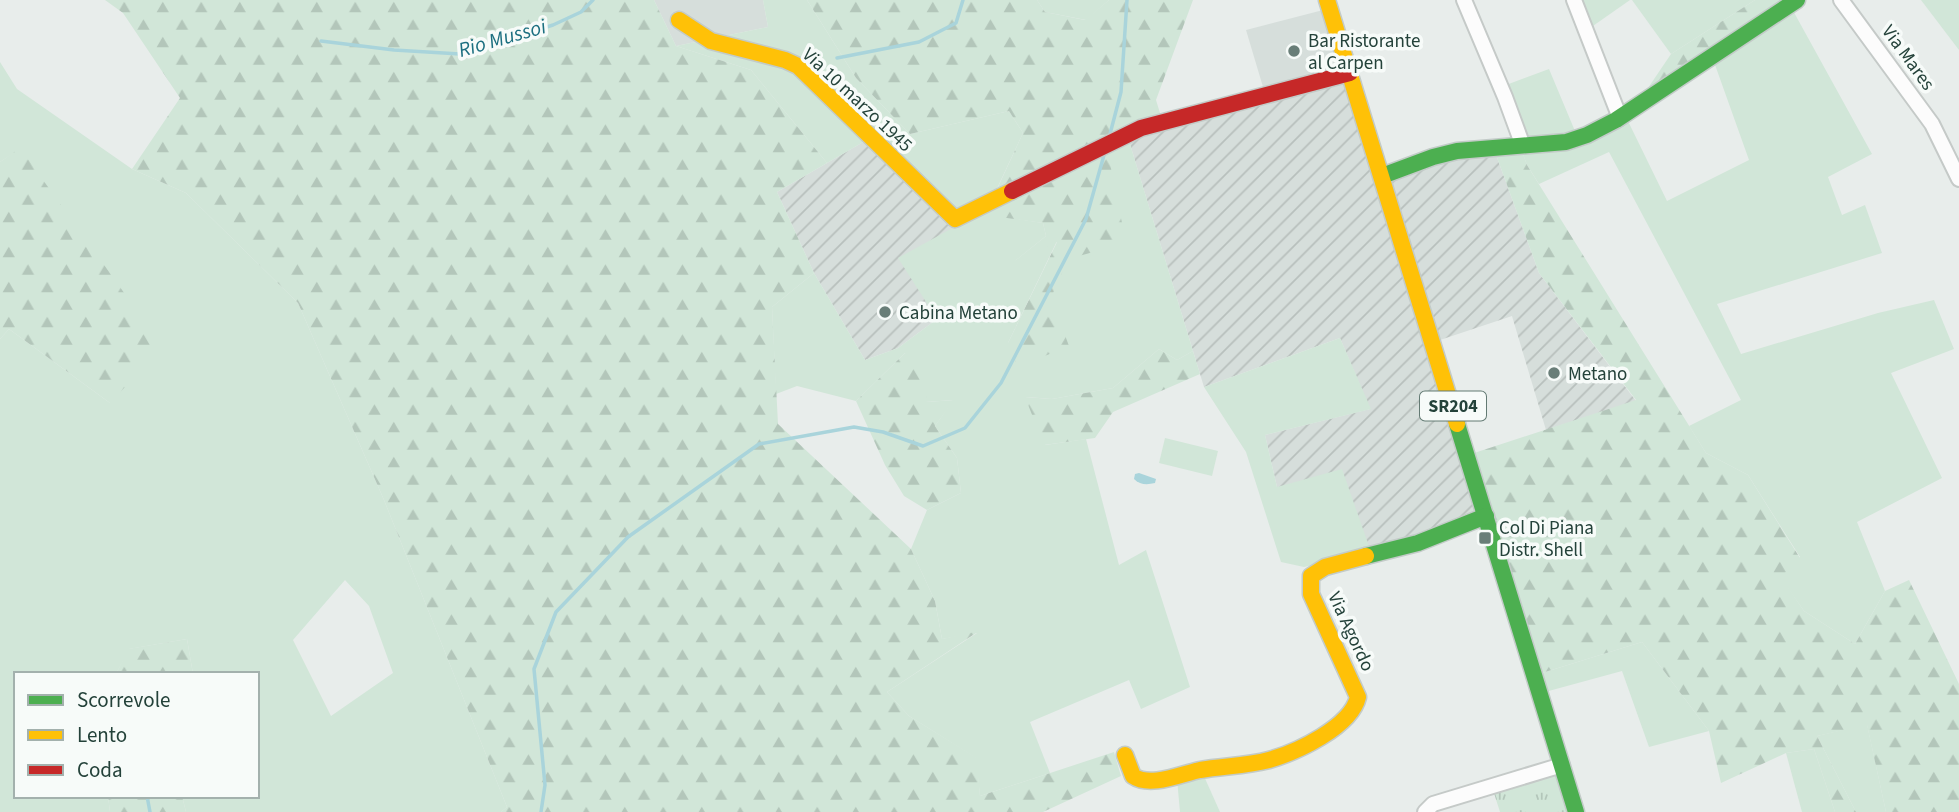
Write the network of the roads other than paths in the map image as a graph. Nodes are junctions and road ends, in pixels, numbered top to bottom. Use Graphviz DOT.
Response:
graph roads {
  1 [pos="1327,0"];
  2 [pos="1464,0"];
  3 [pos="1574,0"];
  4 [pos="1797,0"];
  5 [pos="1841,0"];
  6 [pos="679,20"];
  7 [pos="1350,72"];
  8 [pos="1620,118"];
  9 [pos="1523,146"];
  10 [pos="1382,176"];
  11 [pos="1959,178"];
  12 [pos="1486,516"];
  13 [pos="1125,755"];
  14 [pos="1562,765"];
  15 [pos="1424,812"];
  16 [pos="1576,812"];
  1 -- 7 [label="street, SR204"];
  2 -- 9 [label="street"];
  3 -- 8 [label="street"];
  4 -- 8 [label="street"];
  5 -- 11 [label="street, Via Mares"];
  6 -- 7 [label="street, Via 10 marzo 1945"];
  7 -- 10 [label="street, SR204"];
  8 -- 9 [label="street"];
  9 -- 10 [label="street"];
  10 -- 12 [label="street, SR204"];
  12 -- 13 [label="street, Via Agordo"];
  12 -- 14 [label="street, SR204"];
  14 -- 15 [label="street"];
  14 -- 16 [label="street, SR204"];
}
